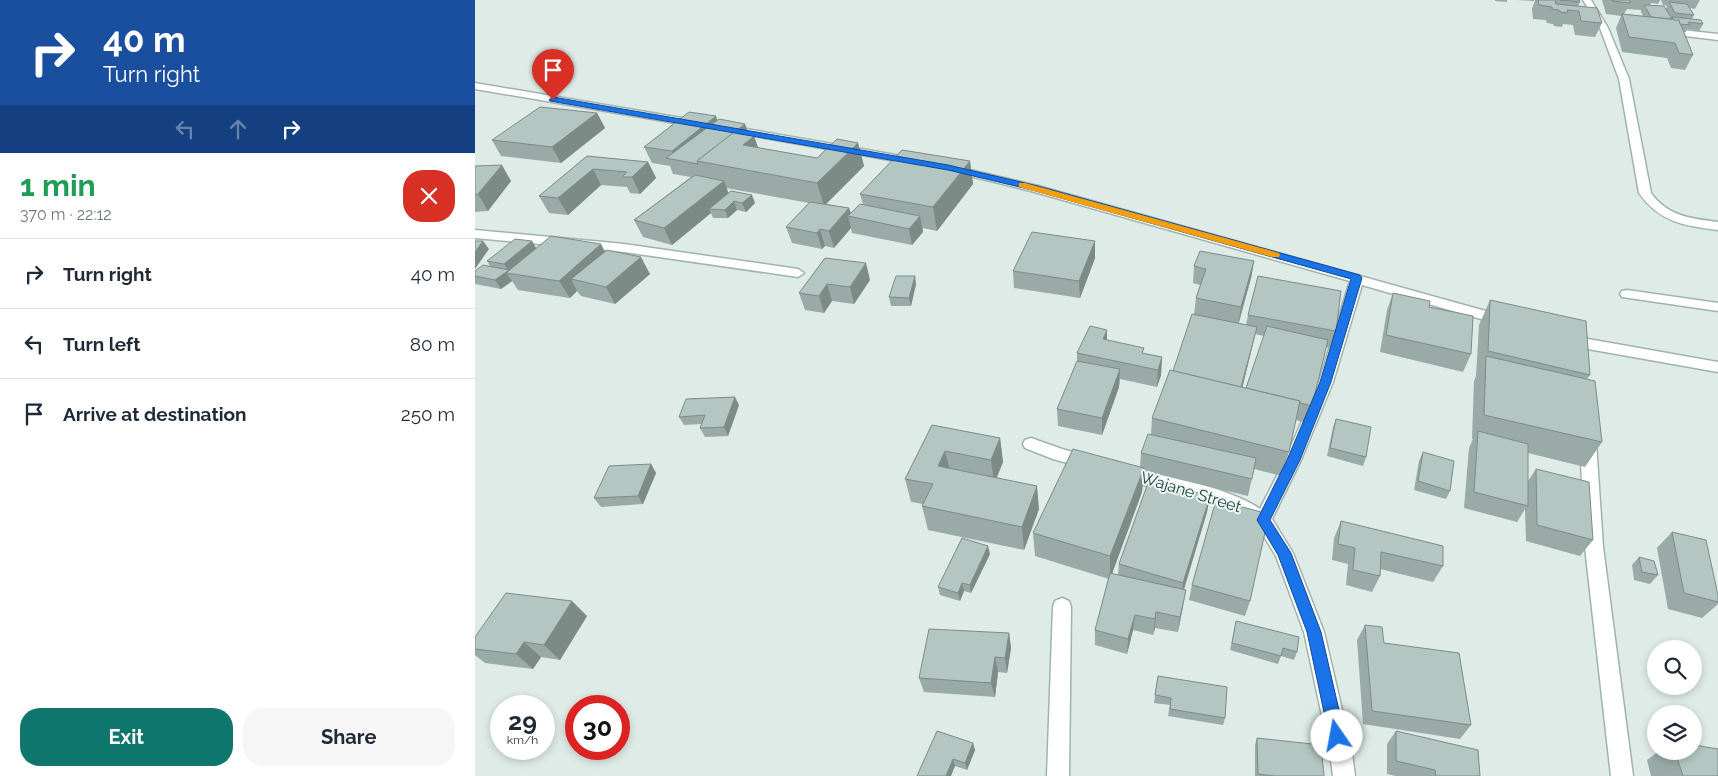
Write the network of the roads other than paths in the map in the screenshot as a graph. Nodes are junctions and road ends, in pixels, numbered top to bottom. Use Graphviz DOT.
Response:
graph roads {
  1 [pos="1587,0"];
  2 [pos="1672,32"];
  3 [pos="1718,38"];
  4 [pos="475,86"];
  5 [pos="921,162"];
  6 [pos="939,166"];
  7 [pos="1718,226"];
  8 [pos="475,234"];
  9 [pos="799,273"];
  10 [pos="1357,278"];
  11 [pos="1627,294"];
  12 [pos="1718,308"];
  13 [pos="1514,323"];
  14 [pos="1560,336"];
  15 [pos="1588,344"];
  16 [pos="1587,363"];
  17 [pos="1718,367"];
  18 [pos="1587,420"];
  19 [pos="1031,444"];
  20 [pos="1263,520"];
  21 [pos="1062,607"];
  22 [pos="1058,776"];
  23 [pos="1344,776"];
  24 [pos="1622,776"];
  1 -- 7 [label="street"];
  2 -- 3 [label="street"];
  4 -- 5 [label="street"];
  6 -- 10 [label="street"];
  8 -- 9 [label="street"];
  10 -- 13 [label="street"];
  10 -- 20 [label="street"];
  11 -- 12 [label="street"];
  14 -- 15 [label="street"];
  15 -- 16 [label="street"];
  15 -- 17 [label="street"];
  18 -- 24 [label="street"];
  19 -- 20 [label="street, Wajane Street"];
  20 -- 23 [label="street, Wajane Street"];
  21 -- 22 [label="street"];
}
